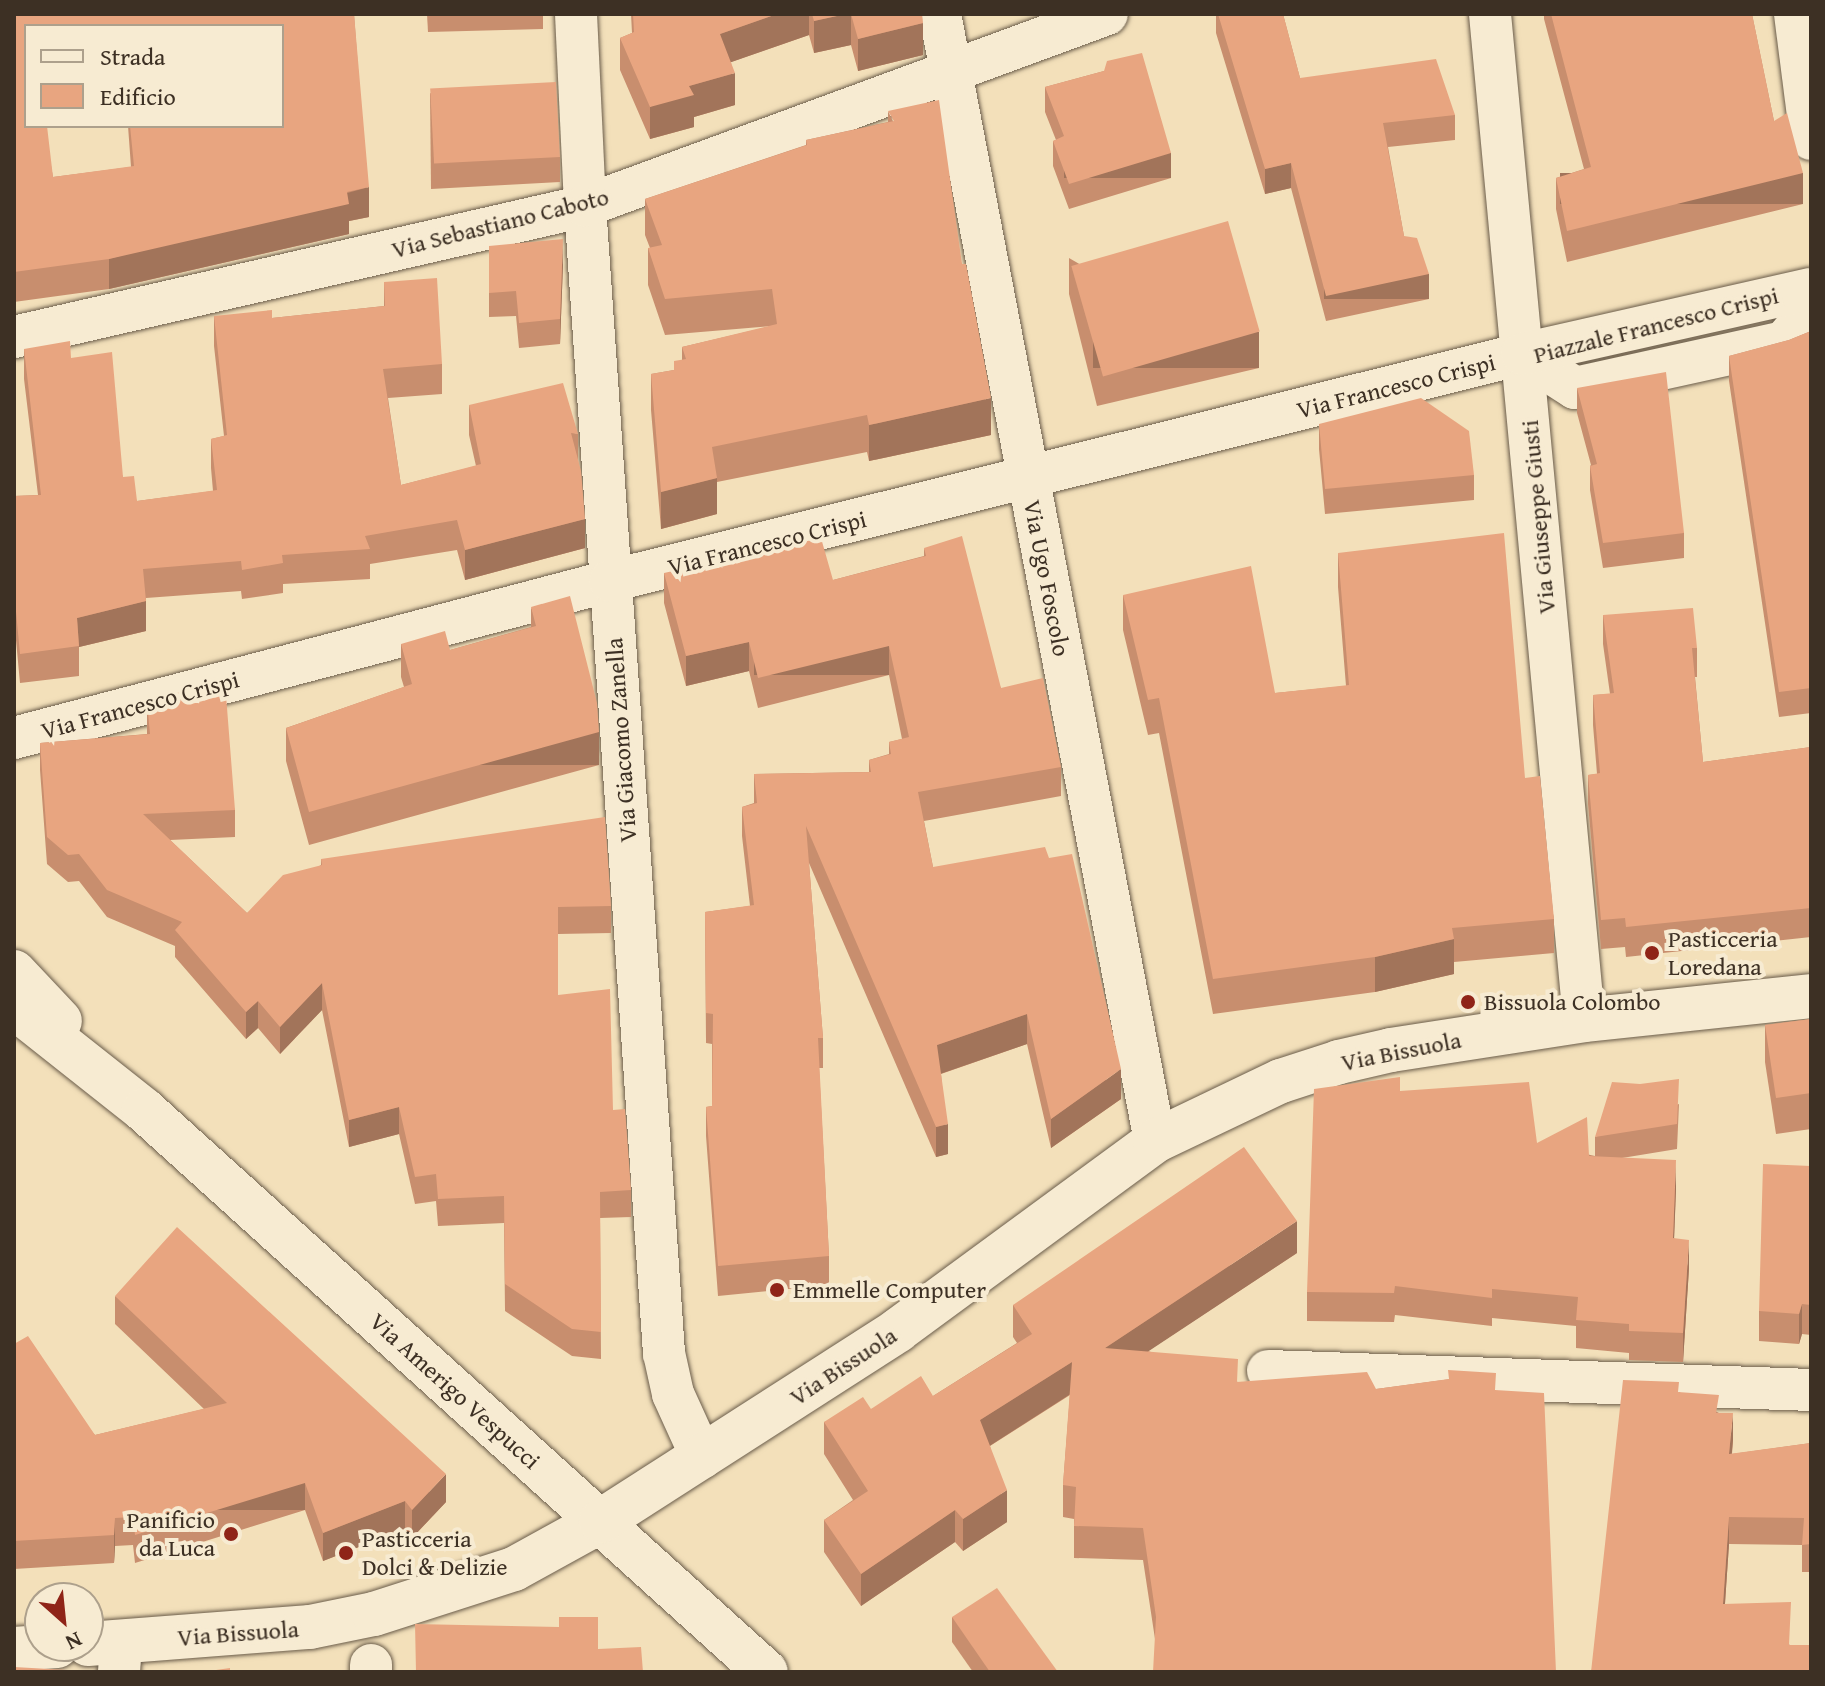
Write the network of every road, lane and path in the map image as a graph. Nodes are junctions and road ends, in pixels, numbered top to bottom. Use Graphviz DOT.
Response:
graph roads {
  1 [pos="576,14"];
  2 [pos="940,14"];
  3 [pos="1107,14"];
  4 [pos="1490,14"];
  5 [pos="1795,14"];
  6 [pos="950,71"];
  7 [pos="1811,139"];
  8 [pos="585,206"];
  9 [pos="1811,289"];
  10 [pos="1811,310"];
  11 [pos="14,337"];
  12 [pos="1522,354"];
  13 [pos="1028,479"];
  14 [pos="610,581"];
  15 [pos="14,738"];
  16 [pos="14,972"];
  17 [pos="1811,996"];
  18 [pos="14,1007"];
  19 [pos="1584,1020"];
  20 [pos="144,1110"];
  21 [pos="1155,1141"];
  22 [pos="1268,1371"];
  23 [pos="1811,1390"];
  24 [pos="702,1458"];
  25 [pos="601,1521"];
  26 [pos="109,1653"];
  27 [pos="766,1672"];
  1 -- 8 [label="street, Via Giacomo Zanella"];
  2 -- 6 [label="street, Via Ugo Foscolo"];
  3 -- 6 [label="street, Via Sebastiano Caboto"];
  4 -- 12 [label="street, Via Giuseppe Giusti"];
  5 -- 7 [label="street"];
  6 -- 8 [label="street, Via Sebastiano Caboto"];
  6 -- 13 [label="street, Via Ugo Foscolo"];
  8 -- 11 [label="street, Via Sebastiano Caboto"];
  8 -- 14 [label="street, Via Giacomo Zanella"];
  9 -- 12 [label="street, Piazzale Francesco Crispi"];
  10 -- 12 [label="street, Piazzale Francesco Crispi"];
  12 -- 13 [label="street, Via Francesco Crispi"];
  12 -- 19 [label="street, Via Giuseppe Giusti"];
  13 -- 14 [label="street, Via Francesco Crispi"];
  13 -- 21 [label="street, Via Ugo Foscolo"];
  14 -- 15 [label="street, Via Francesco Crispi"];
  14 -- 24 [label="street, Via Giacomo Zanella"];
  16 -- 20 [label="street, Via Amerigo Vespucci"];
  17 -- 19 [label="street, Via Bissuola"];
  18 -- 20 [label="street, Via Amerigo Vespucci"];
  19 -- 21 [label="street, Via Bissuola"];
  20 -- 25 [label="street, Via Amerigo Vespucci"];
  21 -- 24 [label="street, Via Bissuola"];
  22 -- 23 [label="street"];
  24 -- 25 [label="street, Via Bissuola"];
  25 -- 26 [label="street, Via Bissuola"];
  25 -- 27 [label="street, Via Amerigo Vespucci"];
}
